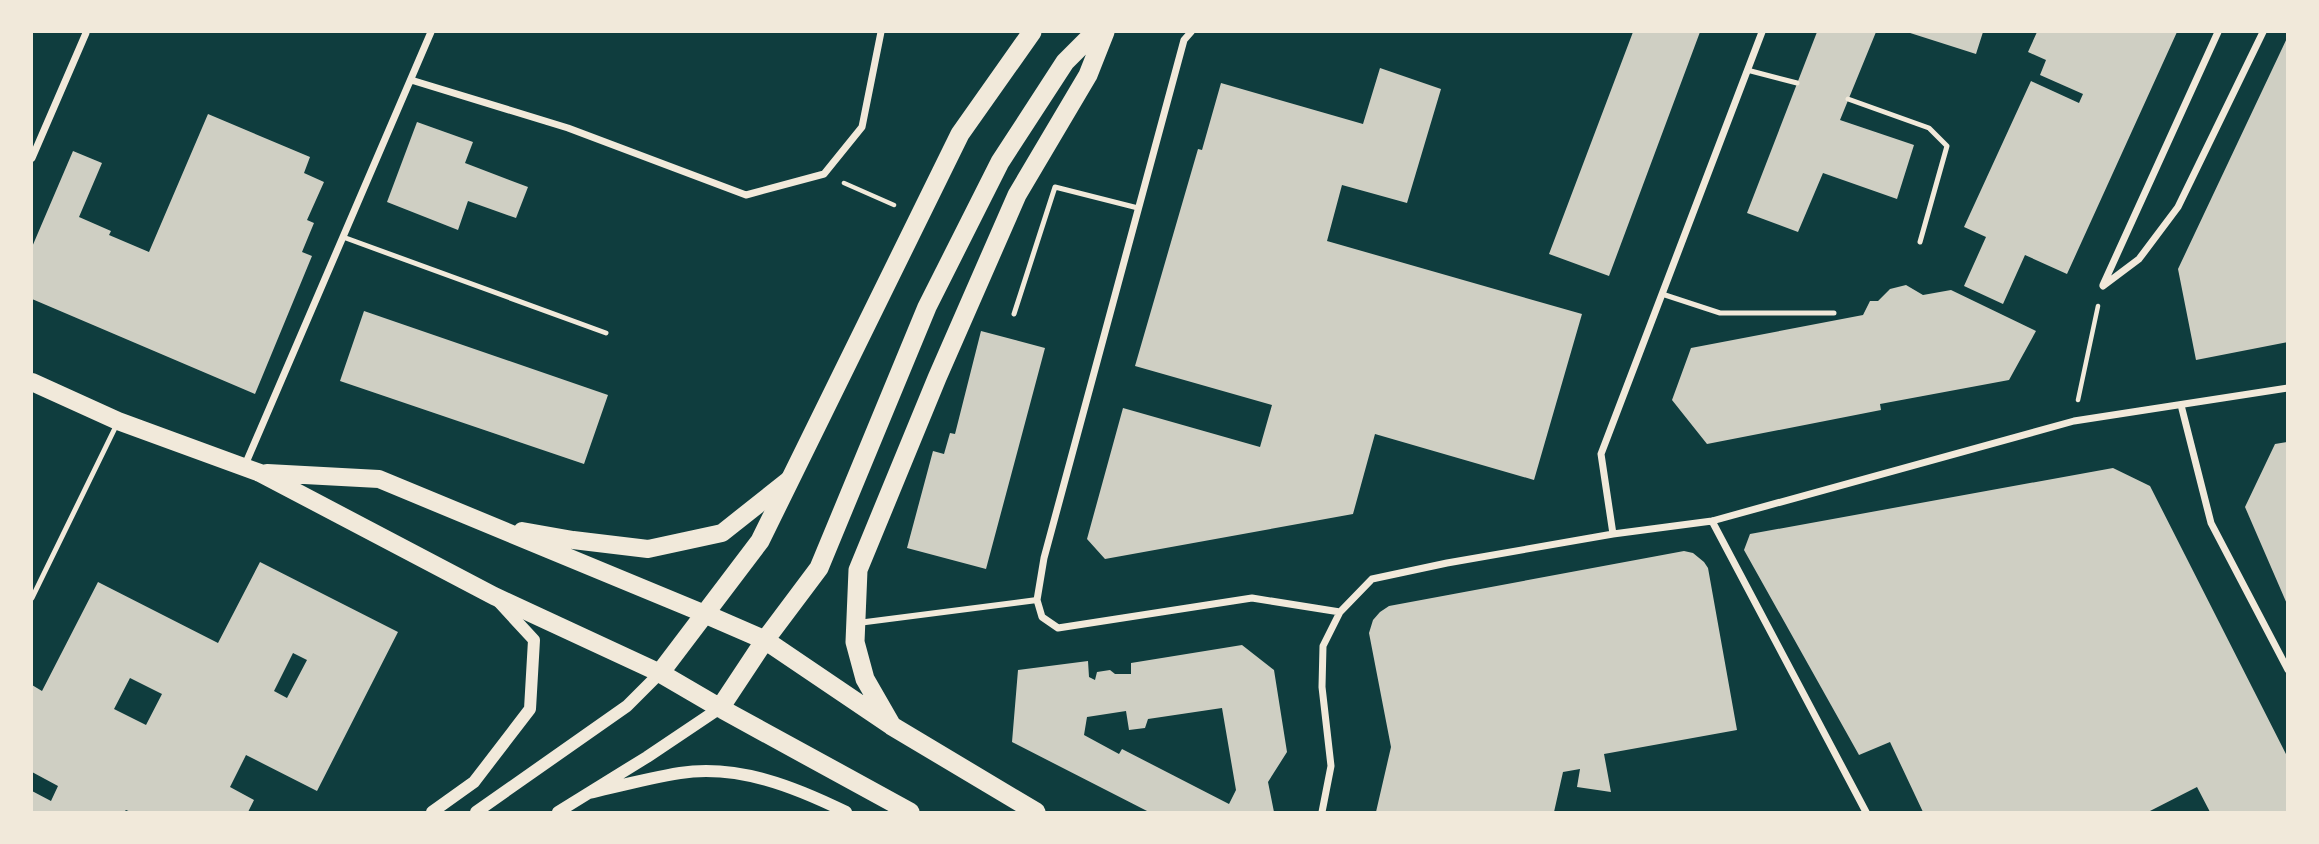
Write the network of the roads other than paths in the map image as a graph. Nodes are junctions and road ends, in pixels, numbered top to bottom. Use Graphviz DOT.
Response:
graph roads {
  1 [pos="431,32"];
  2 [pos="881,32"];
  3 [pos="1032,32"];
  4 [pos="1095,32"];
  5 [pos="1105,32"];
  6 [pos="1191,32"];
  7 [pos="1762,32"];
  8 [pos="2218,32"];
  9 [pos="2263,32"];
  10 [pos="86,33"];
  11 [pos="1747,71"];
  12 [pos="411,80"];
  13 [pos="1797,83"];
  14 [pos="1848,99"];
  15 [pos="32,158"];
  16 [pos="1138,208"];
  17 [pos="343,237"];
  18 [pos="1920,242"];
  19 [pos="1662,294"];
  20 [pos="1833,313"];
  21 [pos="1014,314"];
  22 [pos="606,333"];
  23 [pos="32,382"];
  24 [pos="2287,388"];
  25 [pos="2181,405"];
  26 [pos="118,421"];
  27 [pos="253,469"];
  28 [pos="791,478"];
  29 [pos="1712,521"];
  30 [pos="487,524"];
  31 [pos="1613,534"];
  32 [pos="494,596"];
  33 [pos="32,598"];
  34 [pos="1037,600"];
  35 [pos="1340,612"];
  36 [pos="705,614"];
  37 [pos="856,623"];
  38 [pos="765,640"];
  39 [pos="2287,670"];
  40 [pos="660,673"];
  41 [pos="720,708"];
  42 [pos="892,726"];
  43 [pos="589,793"];
  44 [pos="432,813"];
  45 [pos="476,813"];
  46 [pos="558,813"];
  47 [pos="846,813"];
  48 [pos="910,813"];
  49 [pos="1036,813"];
  50 [pos="1322,813"];
  51 [pos="1866,813"];
  1 -- 12 [label="street"];
  2 -- 12 [label="street"];
  3 -- 28 [label="highway"];
  4 -- 38 [label="highway"];
  5 -- 37 [label="highway"];
  6 -- 16 [label="street"];
  7 -- 11 [label="street"];
  8 -- 9 [label="street"];
  10 -- 15 [label="street"];
  11 -- 13 [label="lane"];
  11 -- 19 [label="street"];
  12 -- 17 [label="street"];
  14 -- 18 [label="lane"];
  16 -- 21 [label="lane"];
  16 -- 34 [label="street"];
  17 -- 22 [label="lane"];
  17 -- 27 [label="street"];
  19 -- 20 [label="lane"];
  19 -- 31 [label="street"];
  23 -- 26 [label="main road"];
  24 -- 25 [label="street"];
  25 -- 29 [label="street"];
  25 -- 39 [label="street"];
  26 -- 27 [label="main road"];
  26 -- 33 [label="lane"];
  27 -- 30 [label="main road"];
  27 -- 32 [label="main road"];
  28 -- 30 [label="main road"];
  28 -- 36 [label="highway"];
  29 -- 31 [label="street"];
  29 -- 51 [label="street"];
  30 -- 36 [label="main road"];
  31 -- 35 [label="street"];
  32 -- 40 [label="main road"];
  32 -- 44 [label="street"];
  34 -- 35 [label="street"];
  34 -- 37 [label="street"];
  35 -- 50 [label="street"];
  36 -- 38 [label="highway"];
  36 -- 40 [label="highway"];
  37 -- 42 [label="highway"];
  38 -- 41 [label="highway"];
  38 -- 42 [label="highway"];
  40 -- 41 [label="highway"];
  40 -- 45 [label="street"];
  41 -- 43 [label="street"];
  41 -- 48 [label="highway"];
  42 -- 49 [label="highway"];
  43 -- 46 [label="street"];
  43 -- 47 [label="street"];
}
